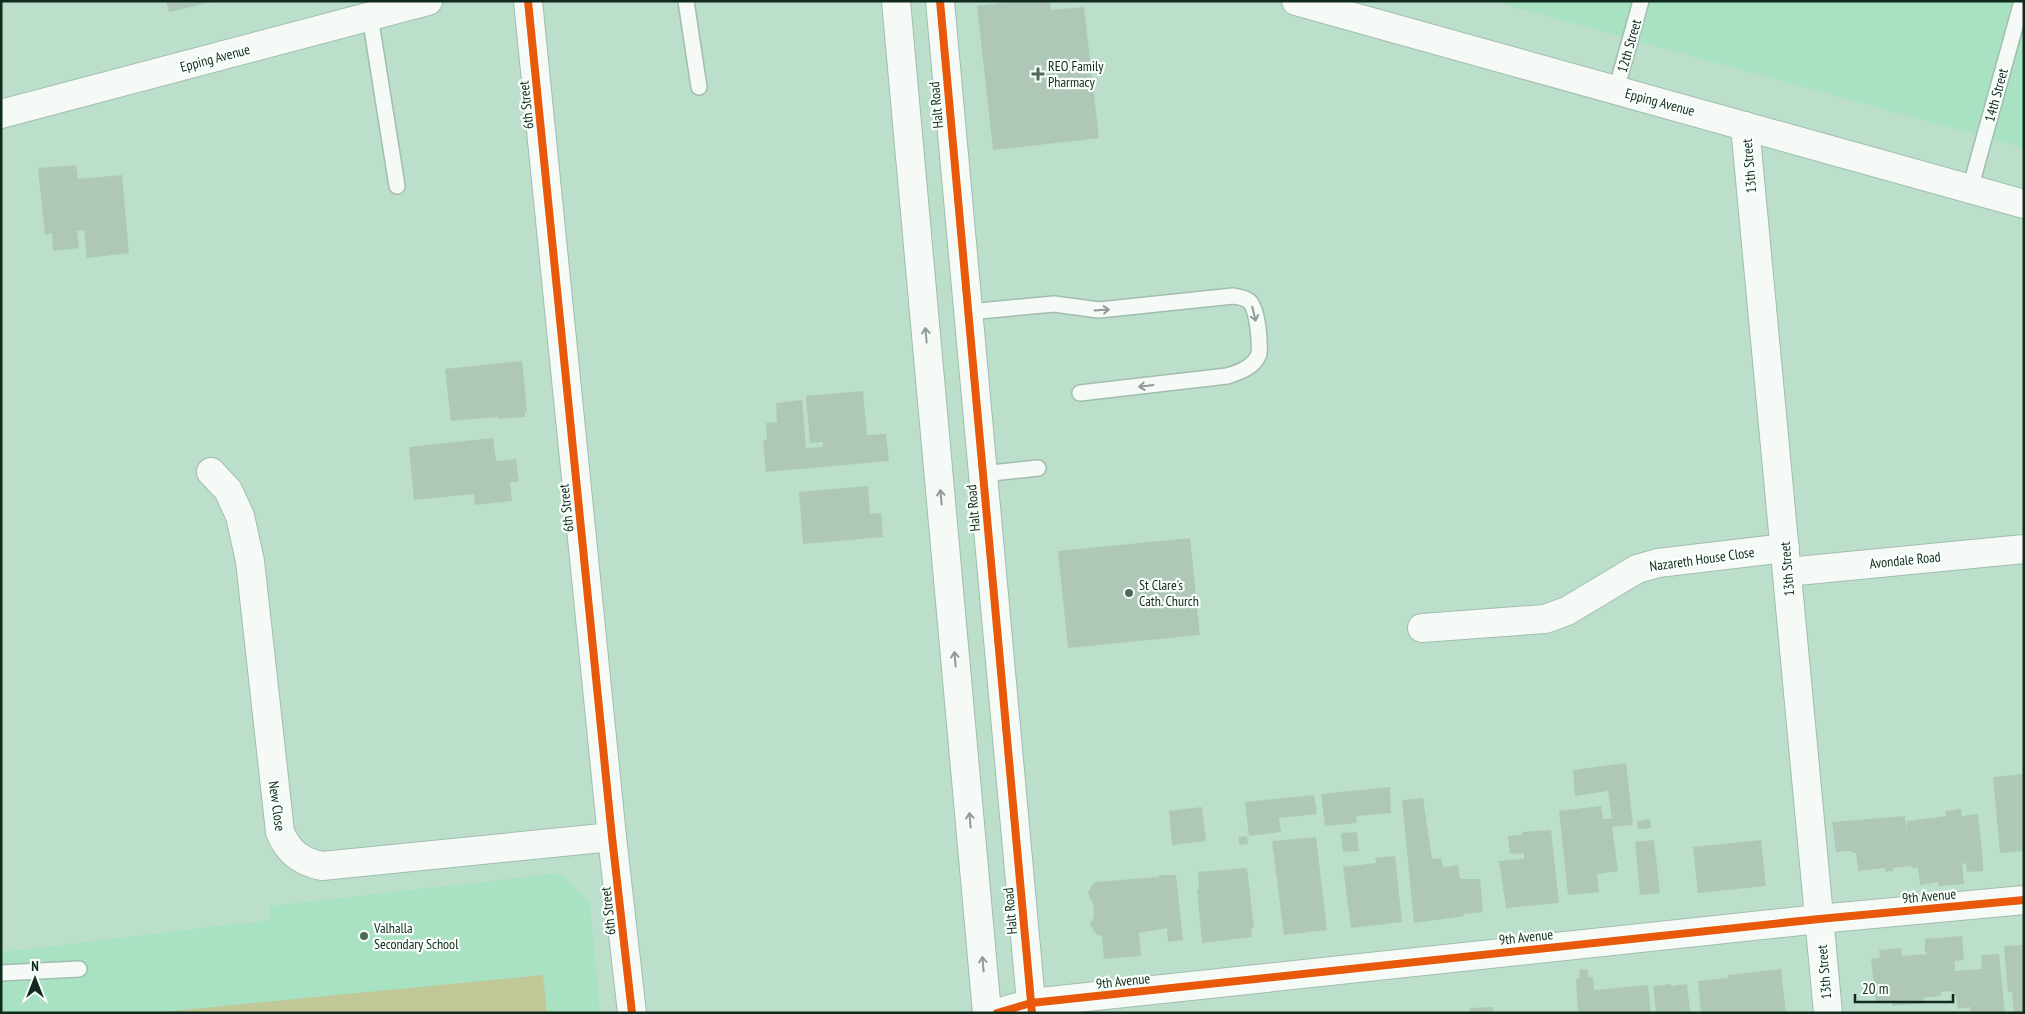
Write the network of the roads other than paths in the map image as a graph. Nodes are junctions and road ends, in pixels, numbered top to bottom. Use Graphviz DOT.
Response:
graph roads {
  1 [pos="428,1"];
  2 [pos="528,1"];
  3 [pos="686,1"];
  4 [pos="896,1"];
  5 [pos="940,1"];
  6 [pos="1296,1"];
  7 [pos="1641,1"];
  8 [pos="2022,1"];
  9 [pos="378,10"];
  10 [pos="699,88"];
  11 [pos="1616,90"];
  12 [pos="1,114"];
  13 [pos="1745,126"];
  14 [pos="397,186"];
  15 [pos="1970,189"];
  16 [pos="2024,204"];
  17 [pos="968,312"];
  18 [pos="1080,393"];
  19 [pos="1038,468"];
  20 [pos="212,472"];
  21 [pos="982,474"];
  22 [pos="2024,549"];
  23 [pos="1786,560"];
  24 [pos="1422,628"];
  25 [pos="612,837"];
  26 [pos="2024,900"];
  27 [pos="1819,918"];
  28 [pos="80,969"];
  29 [pos="1,973"];
  30 [pos="1031,1008"];
  31 [pos="632,1013"];
  32 [pos="987,1013"];
  33 [pos="997,1013"];
  34 [pos="1828,1013"];
  1 -- 9 [label="street, Epping Avenue"];
  2 -- 25 [label="street, 6th Street"];
  3 -- 10 [label="lane"];
  32 -- 4 [label="street, one-way"];
  5 -- 17 [label="street, Halt Road"];
  6 -- 11 [label="street, Epping Avenue"];
  7 -- 11 [label="lane, 12th Street"];
  8 -- 15 [label="lane, 14th Street"];
  9 -- 12 [label="street, Epping Avenue"];
  9 -- 14 [label="lane"];
  11 -- 13 [label="street, Epping Avenue"];
  13 -- 15 [label="street, Epping Avenue"];
  13 -- 23 [label="street, 13th Street"];
  15 -- 16 [label="street, Epping Avenue"];
  17 -- 18 [label="lane, one-way"];
  17 -- 21 [label="street, Halt Road"];
  19 -- 21 [label="lane"];
  20 -- 25 [label="street, New Close"];
  21 -- 30 [label="street, Halt Road"];
  22 -- 23 [label="street, Avondale Road"];
  23 -- 24 [label="street, Nazareth House Close"];
  23 -- 27 [label="street, 13th Street"];
  25 -- 31 [label="street, 6th Street"];
  26 -- 27 [label="street, 9th Avenue"];
  27 -- 30 [label="street, 9th Avenue"];
  27 -- 34 [label="street, 13th Street"];
  28 -- 29 [label="lane"];
  30 -- 33 [label="street, 9th Avenue"];
}
